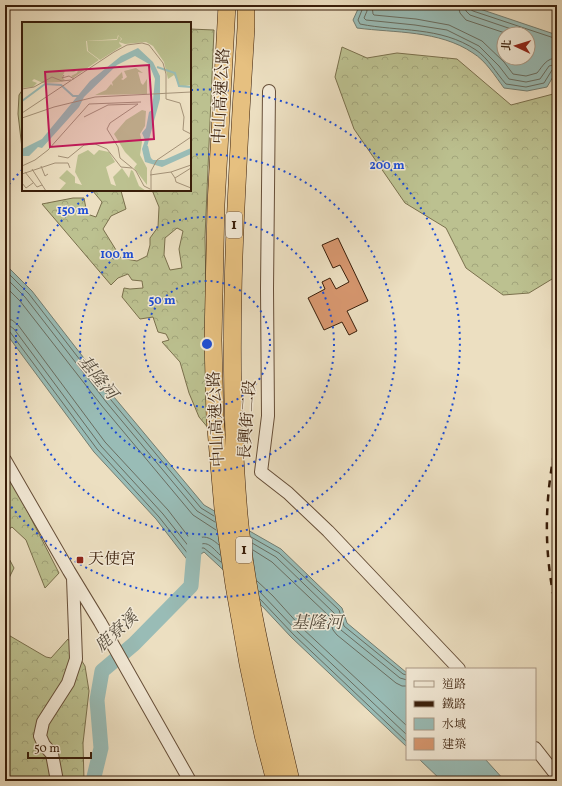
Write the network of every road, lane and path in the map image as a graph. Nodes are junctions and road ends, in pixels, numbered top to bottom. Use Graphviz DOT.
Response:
graph roads {
  1 [pos="227,5"];
  2 [pos="246,5"];
  3 [pos="269,91"];
  4 [pos="5,460"];
  5 [pos="73,578"];
  6 [pos="89,604"];
  7 [pos="74,605"];
  8 [pos="458,668"];
  9 [pos="536,749"];
  10 [pos="557,776"];
  11 [pos="57,781"];
  12 [pos="190,781"];
  13 [pos="275,781"];
  14 [pos="291,781"];
  1 -- 13 [label="highway, 中山高速公路 / 1"];
  2 -- 14 [label="highway, 中山高速公路 / 1"];
  3 -- 8 [label="street, 長興街二段"];
  4 -- 5 [label="street"];
  5 -- 6 [label="street"];
  5 -- 7 [label="street"];
  6 -- 7 [label="street"];
  6 -- 12 [label="street"];
  7 -- 11 [label="street"];
  9 -- 10 [label="street"];
}
